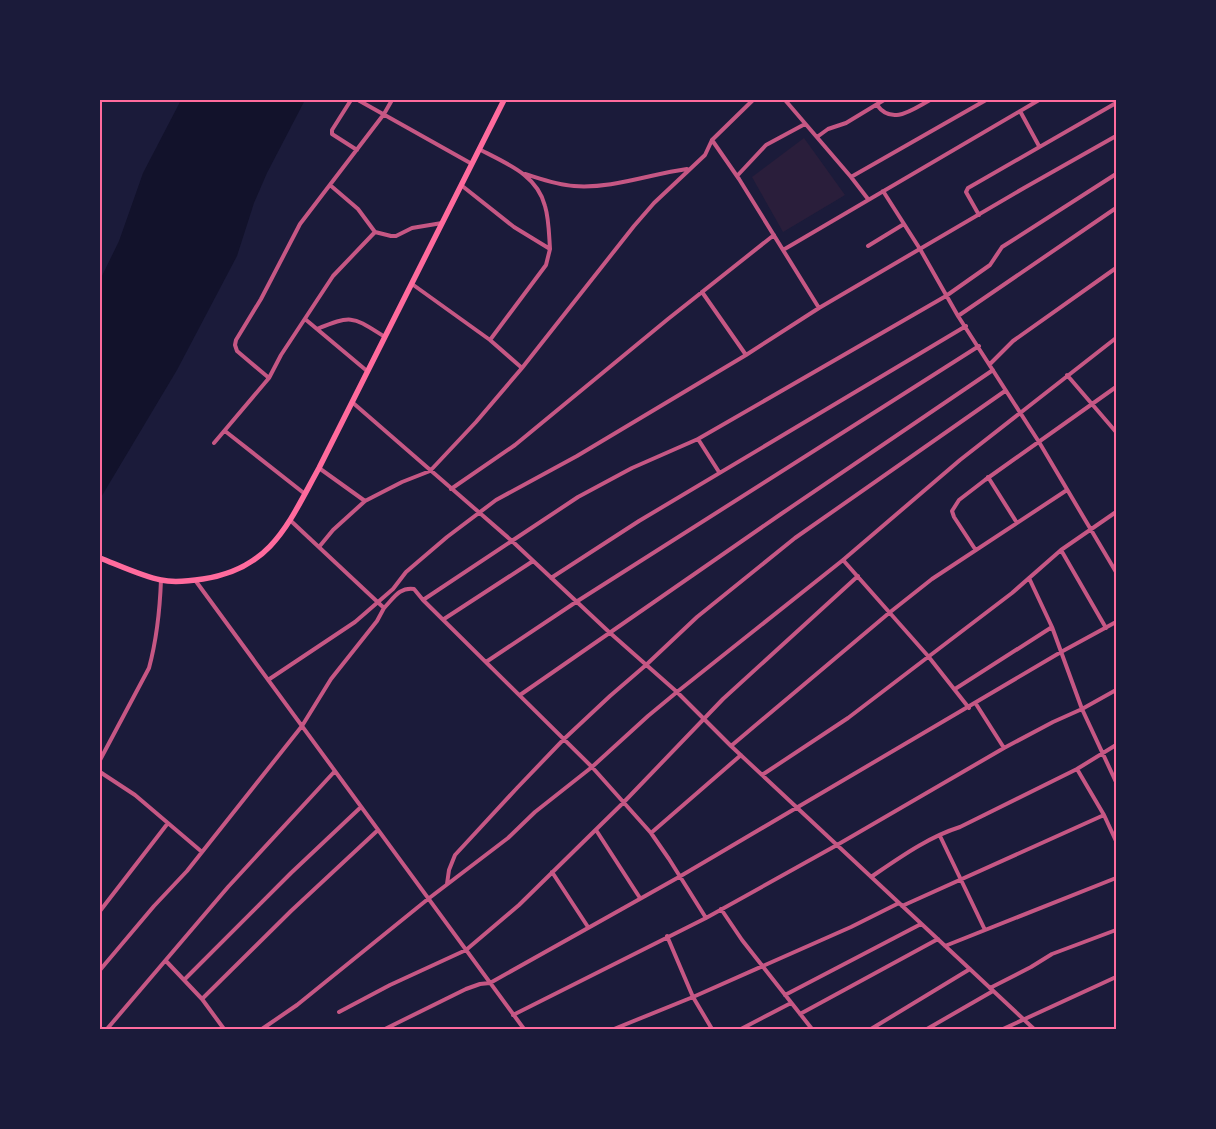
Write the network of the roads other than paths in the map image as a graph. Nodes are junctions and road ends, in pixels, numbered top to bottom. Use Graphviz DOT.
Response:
graph roads {
  1 [pos="351,100"];
  2 [pos="358,100"];
  3 [pos="392,100"];
  4 [pos="504,100"];
  5 [pos="753,100"];
  6 [pos="785,100"];
  7 [pos="884,100"];
  8 [pos="930,100"];
  9 [pos="986,100"];
  10 [pos="1039,100"];
  11 [pos="1116,103"];
  12 [pos="877,105"];
  13 [pos="1020,111"];
  14 [pos="384,114"];
  15 [pos="805,124"];
  16 [pos="1116,136"];
  17 [pos="817,137"];
  18 [pos="712,140"];
  19 [pos="1039,146"];
  20 [pos="479,149"];
  21 [pos="357,150"];
  22 [pos="472,164"];
  23 [pos="688,169"];
  24 [pos="525,174"];
  25 [pos="1116,174"];
  26 [pos="737,176"];
  27 [pos="851,177"];
  28 [pos="330,184"];
  29 [pos="460,185"];
  30 [pos="883,191"];
  31 [pos="868,200"];
  32 [pos="1116,208"];
  33 [pos="979,215"];
  34 [pos="442,223"];
  35 [pos="904,224"];
  36 [pos="375,232"];
  37 [pos="774,235"];
  38 [pos="868,246"];
  39 [pos="550,248"];
  40 [pos="783,250"];
  41 [pos="920,250"];
  42 [pos="1116,268"];
  43 [pos="412,284"];
  44 [pos="702,292"];
  45 [pos="946,296"];
  46 [pos="819,308"];
  47 [pos="958,316"];
  48 [pos="306,319"];
  49 [pos="966,326"];
  50 [pos="318,330"];
  51 [pos="385,336"];
  52 [pos="1116,338"];
  53 [pos="490,340"];
  54 [pos="979,346"];
  55 [pos="746,354"];
  56 [pos="990,364"];
  57 [pos="522,368"];
  58 [pos="993,370"];
  59 [pos="367,371"];
  60 [pos="1067,375"];
  61 [pos="269,378"];
  62 [pos="1116,387"];
  63 [pos="1005,391"];
  64 [pos="352,402"];
  65 [pos="1092,404"];
  66 [pos="1019,413"];
  67 [pos="225,431"];
  68 [pos="1116,432"];
  69 [pos="698,439"];
  70 [pos="1039,442"];
  71 [pos="214,443"];
  72 [pos="318,468"];
  73 [pos="430,470"];
  74 [pos="718,472"];
  75 [pos="988,477"];
  76 [pos="451,489"];
  77 [pos="1067,490"];
  78 [pos="304,494"];
  79 [pos="365,501"];
  80 [pos="478,512"];
  81 [pos="1116,512"];
  82 [pos="291,521"];
  83 [pos="1017,523"];
  84 [pos="1091,530"];
  85 [pos="512,542"];
  86 [pos="319,547"];
  87 [pos="976,549"];
  88 [pos="1061,550"];
  89 [pos="100,558"];
  90 [pos="843,560"];
  91 [pos="533,561"];
  92 [pos="1116,572"];
  93 [pos="858,576"];
  94 [pos="551,578"];
  95 [pos="1029,578"];
  96 [pos="161,580"];
  97 [pos="195,580"];
  98 [pos="423,600"];
  99 [pos="576,602"];
  100 [pos="379,603"];
  101 [pos="384,608"];
  102 [pos="889,613"];
  103 [pos="444,619"];
  104 [pos="1116,622"];
  105 [pos="1052,627"];
  106 [pos="1106,628"];
  107 [pos="609,632"];
  108 [pos="1062,652"];
  109 [pos="928,656"];
  110 [pos="486,662"];
  111 [pos="646,665"];
  112 [pos="268,680"];
  113 [pos="955,689"];
  114 [pos="1116,690"];
  115 [pos="677,692"];
  116 [pos="520,695"];
  117 [pos="976,704"];
  118 [pos="969,708"];
  119 [pos="1082,709"];
  120 [pos="704,720"];
  121 [pos="302,726"];
  122 [pos="564,739"];
  123 [pos="1116,745"];
  124 [pos="731,746"];
  125 [pos="1004,748"];
  126 [pos="1103,752"];
  127 [pos="741,755"];
  128 [pos="100,760"];
  129 [pos="592,767"];
  130 [pos="1078,769"];
  131 [pos="335,771"];
  132 [pos="100,772"];
  133 [pos="762,775"];
  134 [pos="1116,782"];
  135 [pos="623,803"];
  136 [pos="361,807"];
  137 [pos="796,807"];
  138 [pos="1104,815"];
  139 [pos="168,823"];
  140 [pos="378,830"];
  141 [pos="596,830"];
  142 [pos="651,833"];
  143 [pos="940,836"];
  144 [pos="1116,841"];
  145 [pos="837,845"];
  146 [pos="202,852"];
  147 [pos="552,872"];
  148 [pos="679,877"];
  149 [pos="871,877"];
  150 [pos="1116,878"];
  151 [pos="961,880"];
  152 [pos="447,884"];
  153 [pos="640,898"];
  154 [pos="428,899"];
  155 [pos="901,904"];
  156 [pos="721,909"];
  157 [pos="100,911"];
  158 [pos="706,918"];
  159 [pos="921,924"];
  160 [pos="588,927"];
  161 [pos="985,930"];
  162 [pos="1116,930"];
  163 [pos="667,936"];
  164 [pos="938,939"];
  165 [pos="945,946"];
  166 [pos="466,950"];
  167 [pos="166,961"];
  168 [pos="762,966"];
  169 [pos="970,969"];
  170 [pos="100,970"];
  171 [pos="1116,977"];
  172 [pos="184,980"];
  173 [pos="490,983"];
  174 [pos="992,989"];
  175 [pos="784,995"];
  176 [pos="693,997"];
  177 [pos="202,999"];
  178 [pos="791,1003"];
  179 [pos="338,1012"];
  180 [pos="800,1014"];
  181 [pos="514,1015"];
  182 [pos="1023,1019"];
  183 [pos="108,1029"];
  184 [pos="224,1029"];
  185 [pos="262,1029"];
  186 [pos="385,1029"];
  187 [pos="524,1029"];
  188 [pos="614,1029"];
  189 [pos="712,1029"];
  190 [pos="741,1029"];
  191 [pos="812,1029"];
  192 [pos="871,1029"];
  193 [pos="927,1029"];
  194 [pos="1003,1029"];
  195 [pos="1034,1029"];
  1 -- 21 [label="street"];
  2 -- 14 [label="street"];
  3 -- 14 [label="street"];
  4 -- 20 [label="main road"];
  5 -- 18 [label="street"];
  6 -- 15 [label="street"];
  7 -- 12 [label="street"];
  8 -- 12 [label="street"];
  9 -- 27 [label="street"];
  10 -- 13 [label="street"];
  11 -- 19 [label="street"];
  12 -- 17 [label="street"];
  13 -- 19 [label="street"];
  13 -- 30 [label="street"];
  14 -- 21 [label="street"];
  14 -- 22 [label="street"];
  15 -- 17 [label="street"];
  15 -- 26 [label="street"];
  16 -- 33 [label="street"];
  17 -- 27 [label="street"];
  18 -- 23 [label="street"];
  18 -- 26 [label="street"];
  19 -- 33 [label="street"];
  20 -- 22 [label="main road"];
  20 -- 24 [label="street"];
  21 -- 28 [label="street"];
  22 -- 29 [label="main road"];
  23 -- 24 [label="street"];
  23 -- 57 [label="street"];
  24 -- 39 [label="street"];
  25 -- 45 [label="street"];
  26 -- 37 [label="street"];
  27 -- 31 [label="street"];
  28 -- 36 [label="street"];
  28 -- 61 [label="street"];
  29 -- 34 [label="main road"];
  29 -- 39 [label="street"];
  30 -- 31 [label="street"];
  30 -- 35 [label="street"];
  31 -- 40 [label="street"];
  32 -- 47 [label="street"];
  33 -- 41 [label="street"];
  34 -- 36 [label="street"];
  34 -- 43 [label="main road"];
  35 -- 38 [label="street"];
  35 -- 41 [label="street"];
  36 -- 48 [label="street"];
  37 -- 40 [label="street"];
  37 -- 44 [label="street"];
  39 -- 53 [label="street"];
  40 -- 46 [label="street"];
  41 -- 45 [label="street"];
  41 -- 46 [label="street"];
  42 -- 56 [label="street"];
  43 -- 51 [label="main road"];
  43 -- 53 [label="street"];
  44 -- 55 [label="street"];
  44 -- 76 [label="street"];
  45 -- 47 [label="street"];
  45 -- 69 [label="street"];
  46 -- 55 [label="street"];
  47 -- 49 [label="street"];
  48 -- 50 [label="street"];
  48 -- 61 [label="street"];
  49 -- 54 [label="street"];
  49 -- 74 [label="street"];
  50 -- 51 [label="street"];
  50 -- 59 [label="street"];
  51 -- 59 [label="main road"];
  52 -- 60 [label="street"];
  53 -- 57 [label="street"];
  54 -- 56 [label="street"];
  54 -- 99 [label="street"];
  55 -- 80 [label="street"];
  56 -- 58 [label="street"];
  57 -- 73 [label="street"];
  58 -- 63 [label="street"];
  58 -- 107 [label="street"];
  59 -- 64 [label="main road"];
  60 -- 65 [label="street"];
  60 -- 66 [label="street"];
  61 -- 67 [label="street"];
  62 -- 65 [label="street"];
  63 -- 66 [label="street"];
  63 -- 111 [label="street"];
  64 -- 72 [label="main road"];
  64 -- 73 [label="street"];
  65 -- 68 [label="street"];
  65 -- 70 [label="street"];
  66 -- 70 [label="street"];
  66 -- 90 [label="street"];
  67 -- 71 [label="street"];
  67 -- 78 [label="street"];
  69 -- 74 [label="street"];
  69 -- 85 [label="street"];
  70 -- 75 [label="street"];
  70 -- 77 [label="street"];
  72 -- 78 [label="main road"];
  72 -- 79 [label="street"];
  73 -- 76 [label="street"];
  73 -- 79 [label="street"];
  74 -- 94 [label="street"];
  75 -- 83 [label="street"];
  75 -- 87 [label="street"];
  76 -- 80 [label="street"];
  77 -- 83 [label="street"];
  77 -- 84 [label="street"];
  78 -- 82 [label="main road"];
  79 -- 86 [label="street"];
  80 -- 85 [label="street"];
  80 -- 100 [label="street"];
  81 -- 84 [label="street"];
  82 -- 86 [label="street"];
  82 -- 97 [label="main road"];
  83 -- 87 [label="street"];
  84 -- 88 [label="street"];
  84 -- 92 [label="street"];
  85 -- 91 [label="street"];
  85 -- 98 [label="street"];
  86 -- 100 [label="street"];
  87 -- 102 [label="street"];
  88 -- 95 [label="street"];
  88 -- 106 [label="street"];
  89 -- 96 [label="main road"];
  90 -- 93 [label="street"];
  90 -- 115 [label="street"];
  91 -- 94 [label="street"];
  91 -- 103 [label="street"];
  93 -- 102 [label="street"];
  93 -- 120 [label="street"];
  94 -- 99 [label="street"];
  95 -- 105 [label="street"];
  95 -- 109 [label="street"];
  96 -- 97 [label="main road"];
  96 -- 128 [label="street"];
  97 -- 112 [label="street"];
  98 -- 101 [label="street"];
  98 -- 103 [label="street"];
  99 -- 107 [label="street"];
  99 -- 110 [label="street"];
  100 -- 101 [label="street"];
  100 -- 112 [label="street"];
  101 -- 121 [label="street"];
  102 -- 109 [label="street"];
  102 -- 124 [label="street"];
  103 -- 110 [label="street"];
  104 -- 106 [label="street"];
  105 -- 108 [label="street"];
  105 -- 113 [label="street"];
  106 -- 108 [label="street"];
  107 -- 111 [label="street"];
  107 -- 116 [label="street"];
  108 -- 117 [label="street"];
  108 -- 119 [label="street"];
  109 -- 113 [label="street"];
  109 -- 133 [label="street"];
  110 -- 116 [label="street"];
  111 -- 115 [label="street"];
  111 -- 122 [label="street"];
  112 -- 121 [label="street"];
  113 -- 118 [label="street"];
  114 -- 119 [label="street"];
  115 -- 120 [label="street"];
  115 -- 129 [label="street"];
  116 -- 122 [label="street"];
  117 -- 118 [label="street"];
  117 -- 125 [label="street"];
  118 -- 137 [label="street"];
  119 -- 125 [label="street"];
  119 -- 126 [label="street"];
  120 -- 124 [label="street"];
  120 -- 135 [label="street"];
  121 -- 131 [label="street"];
  121 -- 146 [label="street"];
  122 -- 129 [label="street"];
  122 -- 152 [label="street"];
  123 -- 126 [label="street"];
  124 -- 127 [label="street"];
  125 -- 145 [label="street"];
  126 -- 130 [label="street"];
  126 -- 134 [label="street"];
  127 -- 133 [label="street"];
  127 -- 142 [label="street"];
  129 -- 135 [label="street"];
  129 -- 152 [label="street"];
  130 -- 138 [label="street"];
  130 -- 143 [label="street"];
  131 -- 136 [label="street"];
  131 -- 167 [label="street"];
  132 -- 139 [label="street"];
  133 -- 137 [label="street"];
  135 -- 141 [label="street"];
  135 -- 142 [label="street"];
  136 -- 140 [label="street"];
  136 -- 172 [label="street"];
  137 -- 145 [label="street"];
  137 -- 148 [label="street"];
  138 -- 144 [label="street"];
  138 -- 151 [label="street"];
  139 -- 146 [label="street"];
  139 -- 157 [label="street"];
  140 -- 154 [label="street"];
  140 -- 177 [label="street"];
  141 -- 147 [label="street"];
  141 -- 153 [label="street"];
  142 -- 148 [label="street"];
  143 -- 149 [label="street"];
  143 -- 151 [label="street"];
  145 -- 149 [label="street"];
  145 -- 156 [label="street"];
  146 -- 170 [label="street"];
  147 -- 160 [label="street"];
  147 -- 166 [label="street"];
  148 -- 153 [label="street"];
  148 -- 158 [label="street"];
  149 -- 155 [label="street"];
  150 -- 161 [label="street"];
  151 -- 155 [label="street"];
  151 -- 161 [label="street"];
  152 -- 154 [label="street"];
  153 -- 160 [label="street"];
  154 -- 166 [label="street"];
  154 -- 185 [label="street"];
  155 -- 159 [label="street"];
  155 -- 168 [label="street"];
  156 -- 158 [label="street"];
  156 -- 168 [label="street"];
  158 -- 163 [label="street"];
  159 -- 164 [label="street"];
  159 -- 175 [label="street"];
  160 -- 173 [label="street"];
  161 -- 165 [label="street"];
  162 -- 174 [label="street"];
  163 -- 176 [label="street"];
  163 -- 181 [label="street"];
  164 -- 165 [label="street"];
  164 -- 180 [label="street"];
  165 -- 169 [label="street"];
  166 -- 173 [label="street"];
  166 -- 179 [label="street"];
  167 -- 172 [label="street"];
  167 -- 183 [label="street"];
  168 -- 175 [label="street"];
  168 -- 176 [label="street"];
  169 -- 174 [label="street"];
  169 -- 192 [label="street"];
  171 -- 182 [label="street"];
  172 -- 177 [label="street"];
  173 -- 181 [label="street"];
  173 -- 186 [label="street"];
  174 -- 182 [label="street"];
  174 -- 193 [label="street"];
  175 -- 178 [label="street"];
  176 -- 188 [label="street"];
  176 -- 189 [label="street"];
  177 -- 184 [label="street"];
  178 -- 180 [label="street"];
  178 -- 190 [label="street"];
  180 -- 191 [label="street"];
  181 -- 187 [label="street"];
  182 -- 194 [label="street"];
  182 -- 195 [label="street"];
}
